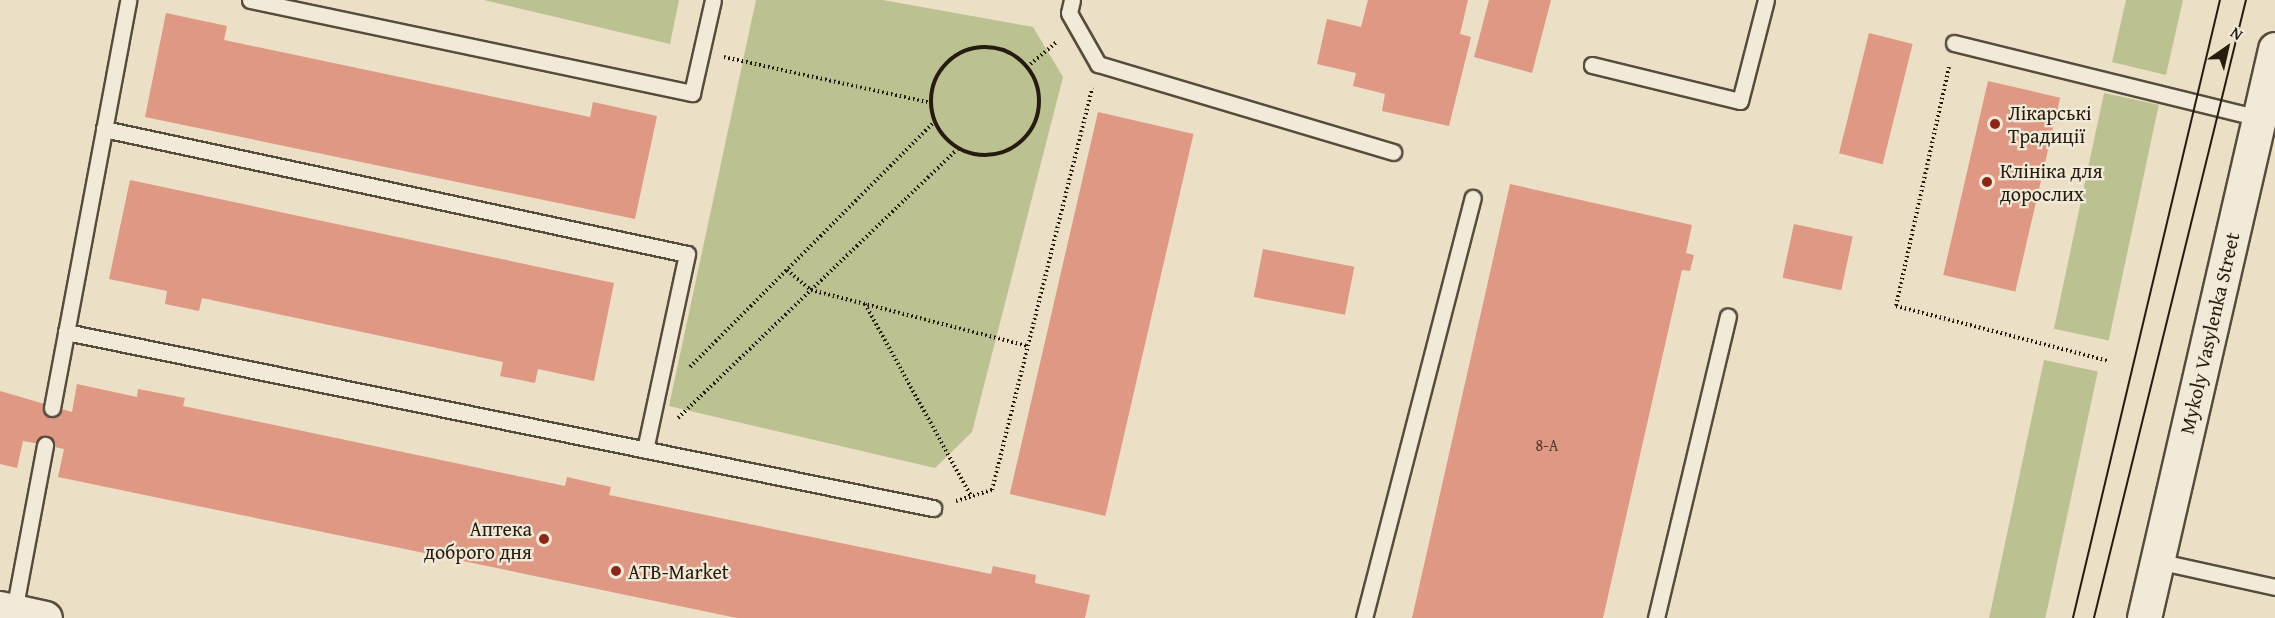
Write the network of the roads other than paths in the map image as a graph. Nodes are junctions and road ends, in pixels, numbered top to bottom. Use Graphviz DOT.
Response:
graph roads {
  1 [pos="128,0"];
  2 [pos="250,0"];
  3 [pos="713,0"];
  4 [pos="1072,0"];
  5 [pos="1766,0"];
  6 [pos="1954,43"];
  7 [pos="2275,48"];
  8 [pos="1592,64"];
  9 [pos="2259,117"];
  10 [pos="104,129"];
  11 [pos="1393,152"];
  12 [pos="1473,198"];
  13 [pos="1728,316"];
  14 [pos="66,332"];
  15 [pos="52,408"];
  16 [pos="45,445"];
  17 [pos="645,450"];
  18 [pos="933,508"];
  19 [pos="2157,561"];
  20 [pos="2275,588"];
  21 [pos="20,613"];
  22 [pos="1364,618"];
  23 [pos="1656,618"];
  24 [pos="2144,618"];
  1 -- 10 [label="lane"];
  2 -- 3 [label="lane"];
  4 -- 11 [label="lane"];
  5 -- 8 [label="lane"];
  6 -- 9 [label="lane"];
  7 -- 9 [label="main road, Mykoly Vasylenka Street"];
  9 -- 19 [label="main road, Mykoly Vasylenka Street"];
  10 -- 14 [label="lane"];
  10 -- 17 [label="lane"];
  12 -- 22 [label="lane"];
  13 -- 23 [label="lane"];
  14 -- 15 [label="lane"];
  14 -- 17 [label="lane"];
  16 -- 21 [label="lane"];
  17 -- 18 [label="lane"];
  19 -- 20 [label="lane"];
  19 -- 24 [label="main road, Mykoly Vasylenka Street"];
}
